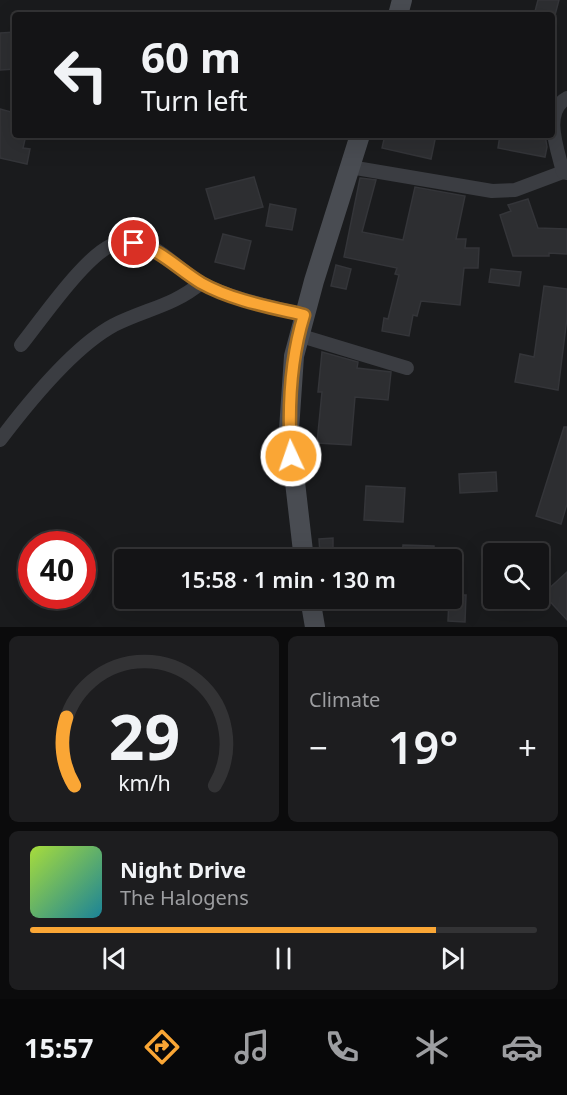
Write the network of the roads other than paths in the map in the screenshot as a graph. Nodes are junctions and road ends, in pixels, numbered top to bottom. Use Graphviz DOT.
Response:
graph roads {
  1 [pos="555,131"];
  2 [pos="359,138"];
  3 [pos="350,168"];
  4 [pos="565,173"];
  5 [pos="201,283"];
  6 [pos="304,315"];
  7 [pos="298,335"];
  8 [pos="21,345"];
  9 [pos="407,368"];
  10 [pos="0,440"];
  11 [pos="303,549"];
  12 [pos="312,609"];
  13 [pos="315,627"];
  1 -- 4 [label="street"];
  2 -- 3 [label="street"];
  3 -- 4 [label="street"];
  3 -- 6 [label="street"];
  5 -- 6 [label="street"];
  5 -- 8 [label="street"];
  5 -- 10 [label="street"];
  6 -- 7 [label="street"];
  7 -- 9 [label="street"];
  7 -- 11 [label="street"];
  12 -- 13 [label="street"];
}
